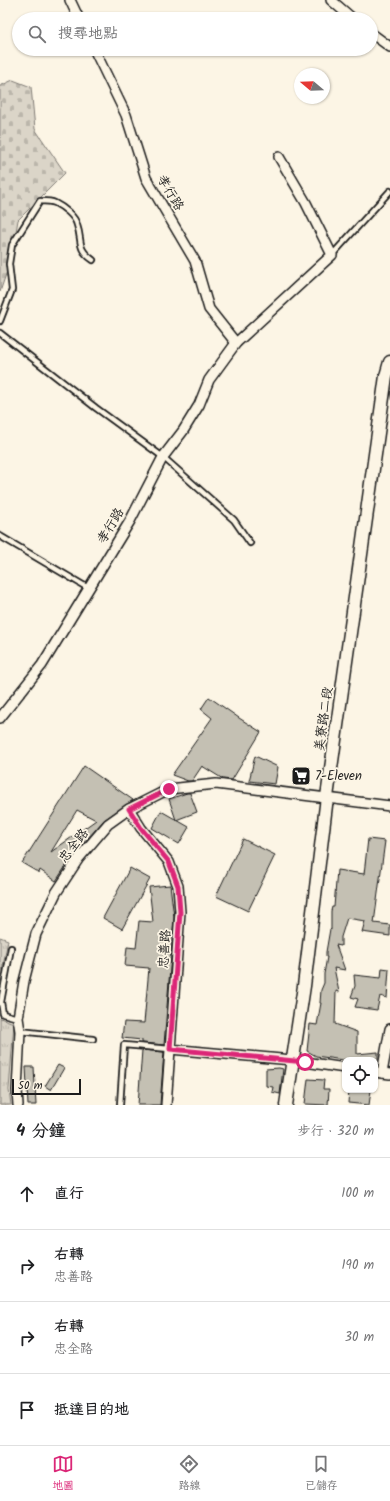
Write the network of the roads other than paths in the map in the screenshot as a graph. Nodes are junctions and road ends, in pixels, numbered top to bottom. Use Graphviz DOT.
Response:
graph roads {
  1 [pos="70,0"];
  2 [pos="330,0"];
  3 [pos="76,12"];
  4 [pos="345,12"];
  5 [pos="378,38"];
  6 [pos="390,47"];
  7 [pos="97,56"];
  8 [pos="279,157"];
  9 [pos="390,191"];
  10 [pos="388,197"];
  11 [pos="332,255"];
  12 [pos="93,260"];
  13 [pos="0,321"];
  14 [pos="0,333"];
  15 [pos="236,342"];
  16 [pos="390,362"];
  17 [pos="164,457"];
  18 [pos="0,536"];
  19 [pos="250,543"];
  20 [pos="88,588"];
  21 [pos="0,718"];
  22 [pos="327,797"];
  23 [pos="390,806"];
  24 [pos="129,809"];
  25 [pos="11,948"];
  26 [pos="18,1018"];
  27 [pos="390,1029"];
  28 [pos="20,1031"];
  29 [pos="93,1039"];
  30 [pos="170,1049"];
  31 [pos="292,1060"];
  32 [pos="342,1068"];
  33 [pos="382,1073"];
  34 [pos="18,1105"];
  35 [pos="120,1105"];
  36 [pos="166,1105"];
  37 [pos="286,1105"];
  1 -- 3 [label="street"];
  2 -- 4 [label="street"];
  5 -- 6 [label="street"];
  7 -- 15 [label="street, 孝行路"];
  8 -- 11 [label="street"];
  9 -- 10 [label="lane"];
  10 -- 11 [label="lane"];
  11 -- 15 [label="street, 孝行路"];
  12 -- 13 [label="lane"];
  14 -- 17 [label="lane"];
  15 -- 17 [label="street, 孝行路"];
  16 -- 22 [label="street, 美寮路二段"];
  17 -- 19 [label="lane"];
  17 -- 20 [label="street, 孝行路"];
  18 -- 20 [label="lane"];
  20 -- 21 [label="street, 孝行路"];
  22 -- 23 [label="street, 忠全路"];
  22 -- 24 [label="street, 忠全路"];
  22 -- 31 [label="street, 美寮路二段"];
  24 -- 26 [label="street, 忠全路"];
  24 -- 30 [label="street, 忠善路"];
  25 -- 26 [label="lane"];
  26 -- 28 [label="street, 忠全路"];
  27 -- 33 [label="street"];
  28 -- 29 [label="lane"];
  28 -- 34 [label="street, 忠全路"];
  30 -- 31 [label="street"];
  30 -- 35 [label="lane"];
  30 -- 36 [label="street, 忠善路"];
  31 -- 32 [label="street"];
  31 -- 37 [label="street, 美寮路二段"];
}
